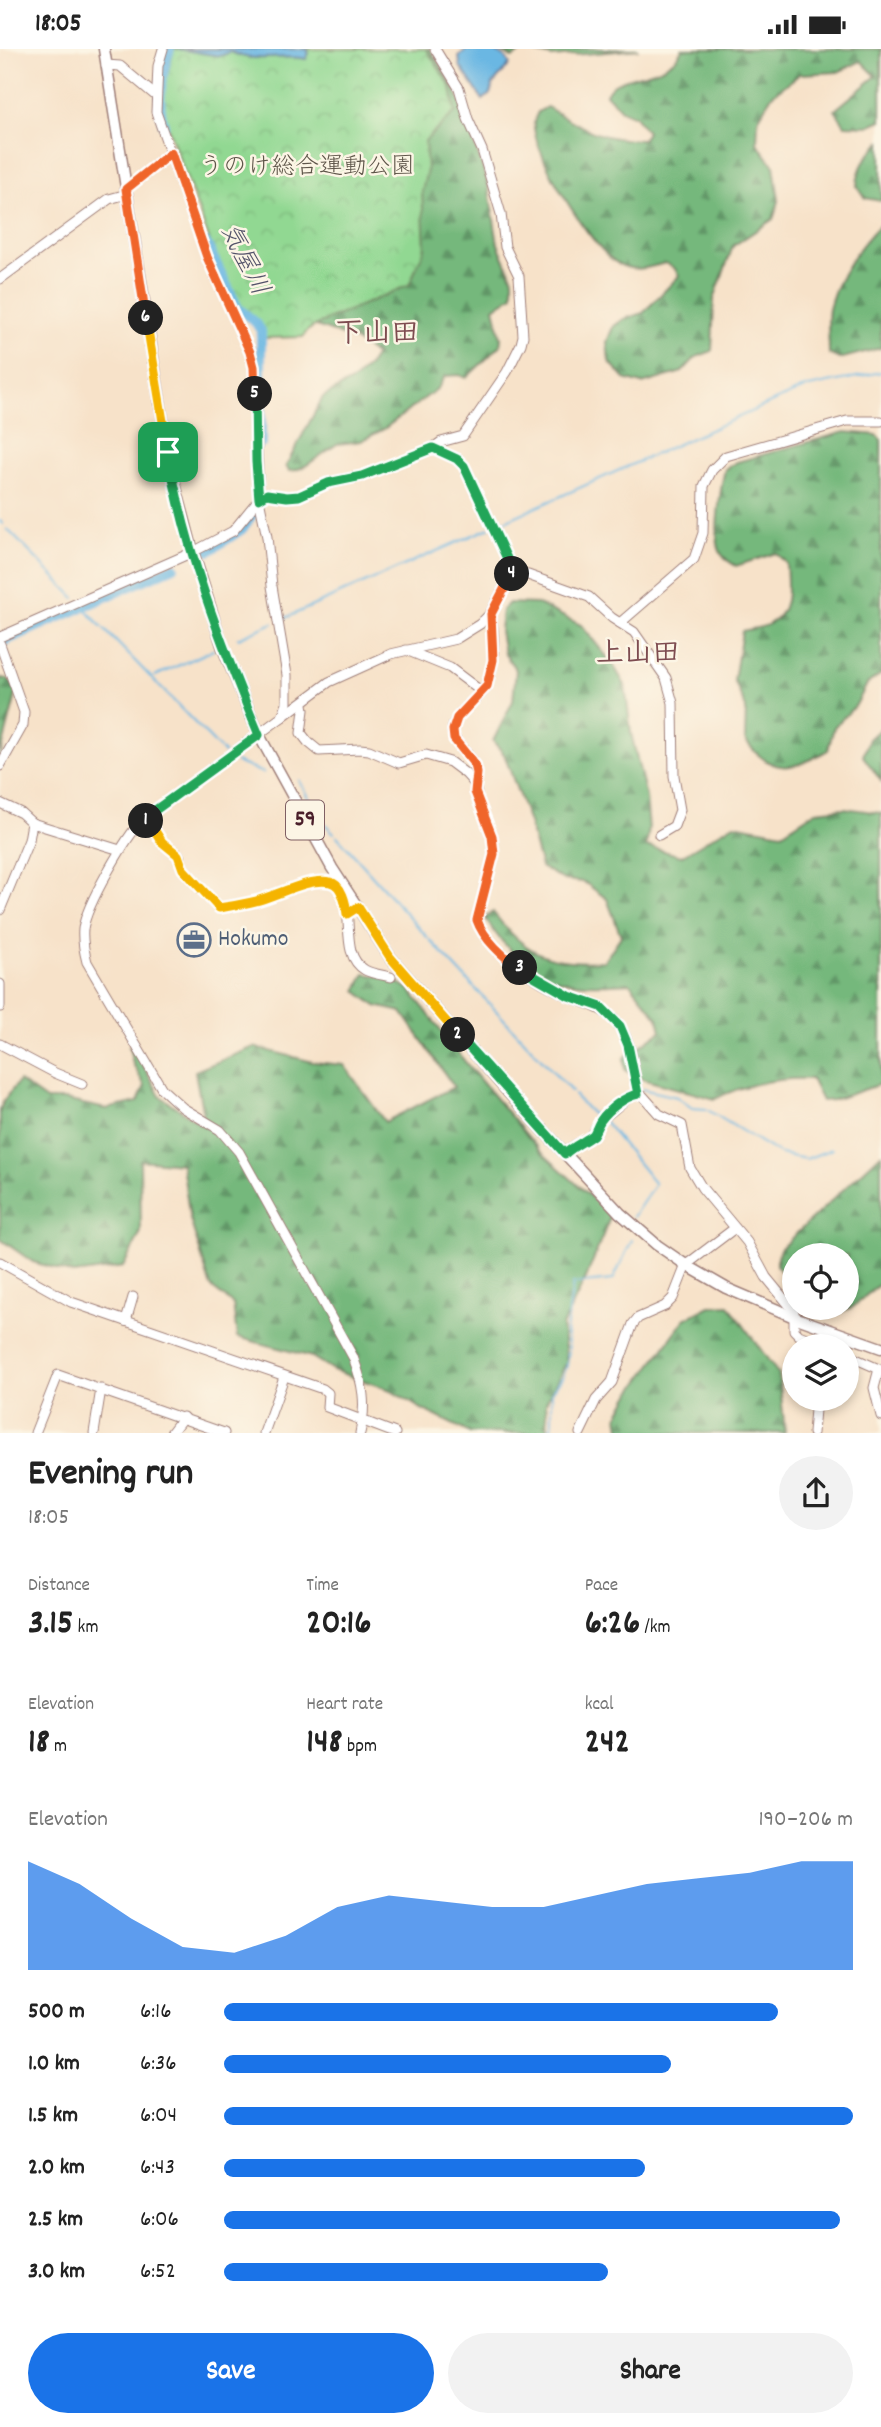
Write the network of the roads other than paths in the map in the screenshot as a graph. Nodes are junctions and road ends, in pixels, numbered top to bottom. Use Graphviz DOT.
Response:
graph roads {
  1 [pos="104,49"];
  2 [pos="163,49"];
  3 [pos="435,49"];
  4 [pos="106,65"];
  5 [pos="156,96"];
  6 [pos="171,153"];
  7 [pos="126,191"];
  8 [pos="0,279"];
  9 [pos="881,421"];
  10 [pos="433,448"];
  11 [pos="259,499"];
  12 [pos="192,552"];
  13 [pos="512,573"];
  14 [pos="491,614"];
  15 [pos="620,623"];
  16 [pos="0,637"];
  17 [pos="0,644"];
  18 [pos="406,650"];
  19 [pos="482,692"];
  20 [pos="303,704"];
  21 [pos="282,717"];
  22 [pos="259,735"];
  23 [pos="0,766"];
  24 [pos="475,784"];
  25 [pos="0,803"];
  26 [pos="143,819"];
  27 [pos="32,823"];
  28 [pos="659,835"];
  29 [pos="120,850"];
  30 [pos="358,907"];
  31 [pos="0,909"];
  32 [pos="347,914"];
  33 [pos="391,977"];
  34 [pos="0,984"];
  35 [pos="0,1007"];
  36 [pos="0,1044"];
  37 [pos="82,1084"];
  38 [pos="638,1094"];
  39 [pos="565,1154"];
  40 [pos="735,1228"];
  41 [pos="0,1262"];
  42 [pos="686,1265"];
  43 [pos="782,1296"];
  44 [pos="133,1297"];
  45 [pos="782,1312"];
  46 [pos="802,1320"];
  47 [pos="126,1321"];
  48 [pos="881,1348"];
  49 [pos="859,1360"];
  50 [pos="284,1377"];
  51 [pos="101,1389"];
  52 [pos="815,1411"];
  53 [pos="881,1416"];
  54 [pos="183,1417"];
  55 [pos="363,1422"];
  56 [pos="35,1433"];
  57 [pos="94,1433"];
  58 [pos="171,1433"];
  59 [pos="224,1433"];
  60 [pos="264,1433"];
  61 [pos="360,1433"];
  62 [pos="394,1433"];
  63 [pos="580,1433"];
  64 [pos="813,1433"];
  1 -- 4 [label="main road, 59"];
  2 -- 5 [label="street"];
  3 -- 10 [label="street"];
  4 -- 5 [label="street"];
  4 -- 7 [label="main road, 59"];
  5 -- 6 [label="street"];
  6 -- 7 [label="street"];
  6 -- 11 [label="street"];
  7 -- 8 [label="street"];
  7 -- 12 [label="main road, 59"];
  9 -- 15 [label="street"];
  10 -- 11 [label="street"];
  10 -- 13 [label="street"];
  11 -- 12 [label="street"];
  11 -- 21 [label="street"];
  12 -- 16 [label="street"];
  12 -- 22 [label="main road, 59"];
  13 -- 14 [label="street"];
  13 -- 15 [label="street"];
  14 -- 18 [label="street"];
  14 -- 19 [label="street"];
  15 -- 28 [label="street"];
  17 -- 23 [label="street"];
  18 -- 19 [label="street"];
  18 -- 20 [label="street"];
  19 -- 24 [label="street"];
  20 -- 21 [label="street"];
  20 -- 24 [label="street"];
  21 -- 22 [label="street"];
  22 -- 26 [label="street"];
  22 -- 30 [label="main road, 59"];
  24 -- 38 [label="street"];
  25 -- 27 [label="street"];
  26 -- 29 [label="street"];
  26 -- 32 [label="street"];
  27 -- 29 [label="street"];
  27 -- 31 [label="street"];
  29 -- 55 [label="street"];
  30 -- 32 [label="street"];
  30 -- 39 [label="main road, 59"];
  32 -- 33 [label="street"];
  34 -- 35 [label="street"];
  36 -- 37 [label="street"];
  38 -- 39 [label="street"];
  38 -- 40 [label="street"];
  39 -- 42 [label="main road, 59"];
  40 -- 42 [label="street"];
  40 -- 43 [label="street"];
  41 -- 47 [label="street"];
  42 -- 45 [label="main road, 59"];
  42 -- 63 [label="street"];
  44 -- 47 [label="street"];
  46 -- 48 [label="main road, 59"];
  47 -- 50 [label="street"];
  49 -- 53 [label="street"];
  50 -- 55 [label="street"];
  50 -- 60 [label="street"];
  51 -- 54 [label="street"];
  51 -- 56 [label="street"];
  51 -- 57 [label="street"];
  52 -- 64 [label="street"];
  54 -- 58 [label="street"];
  54 -- 59 [label="street"];
  55 -- 61 [label="street"];
  55 -- 62 [label="street"];
}
